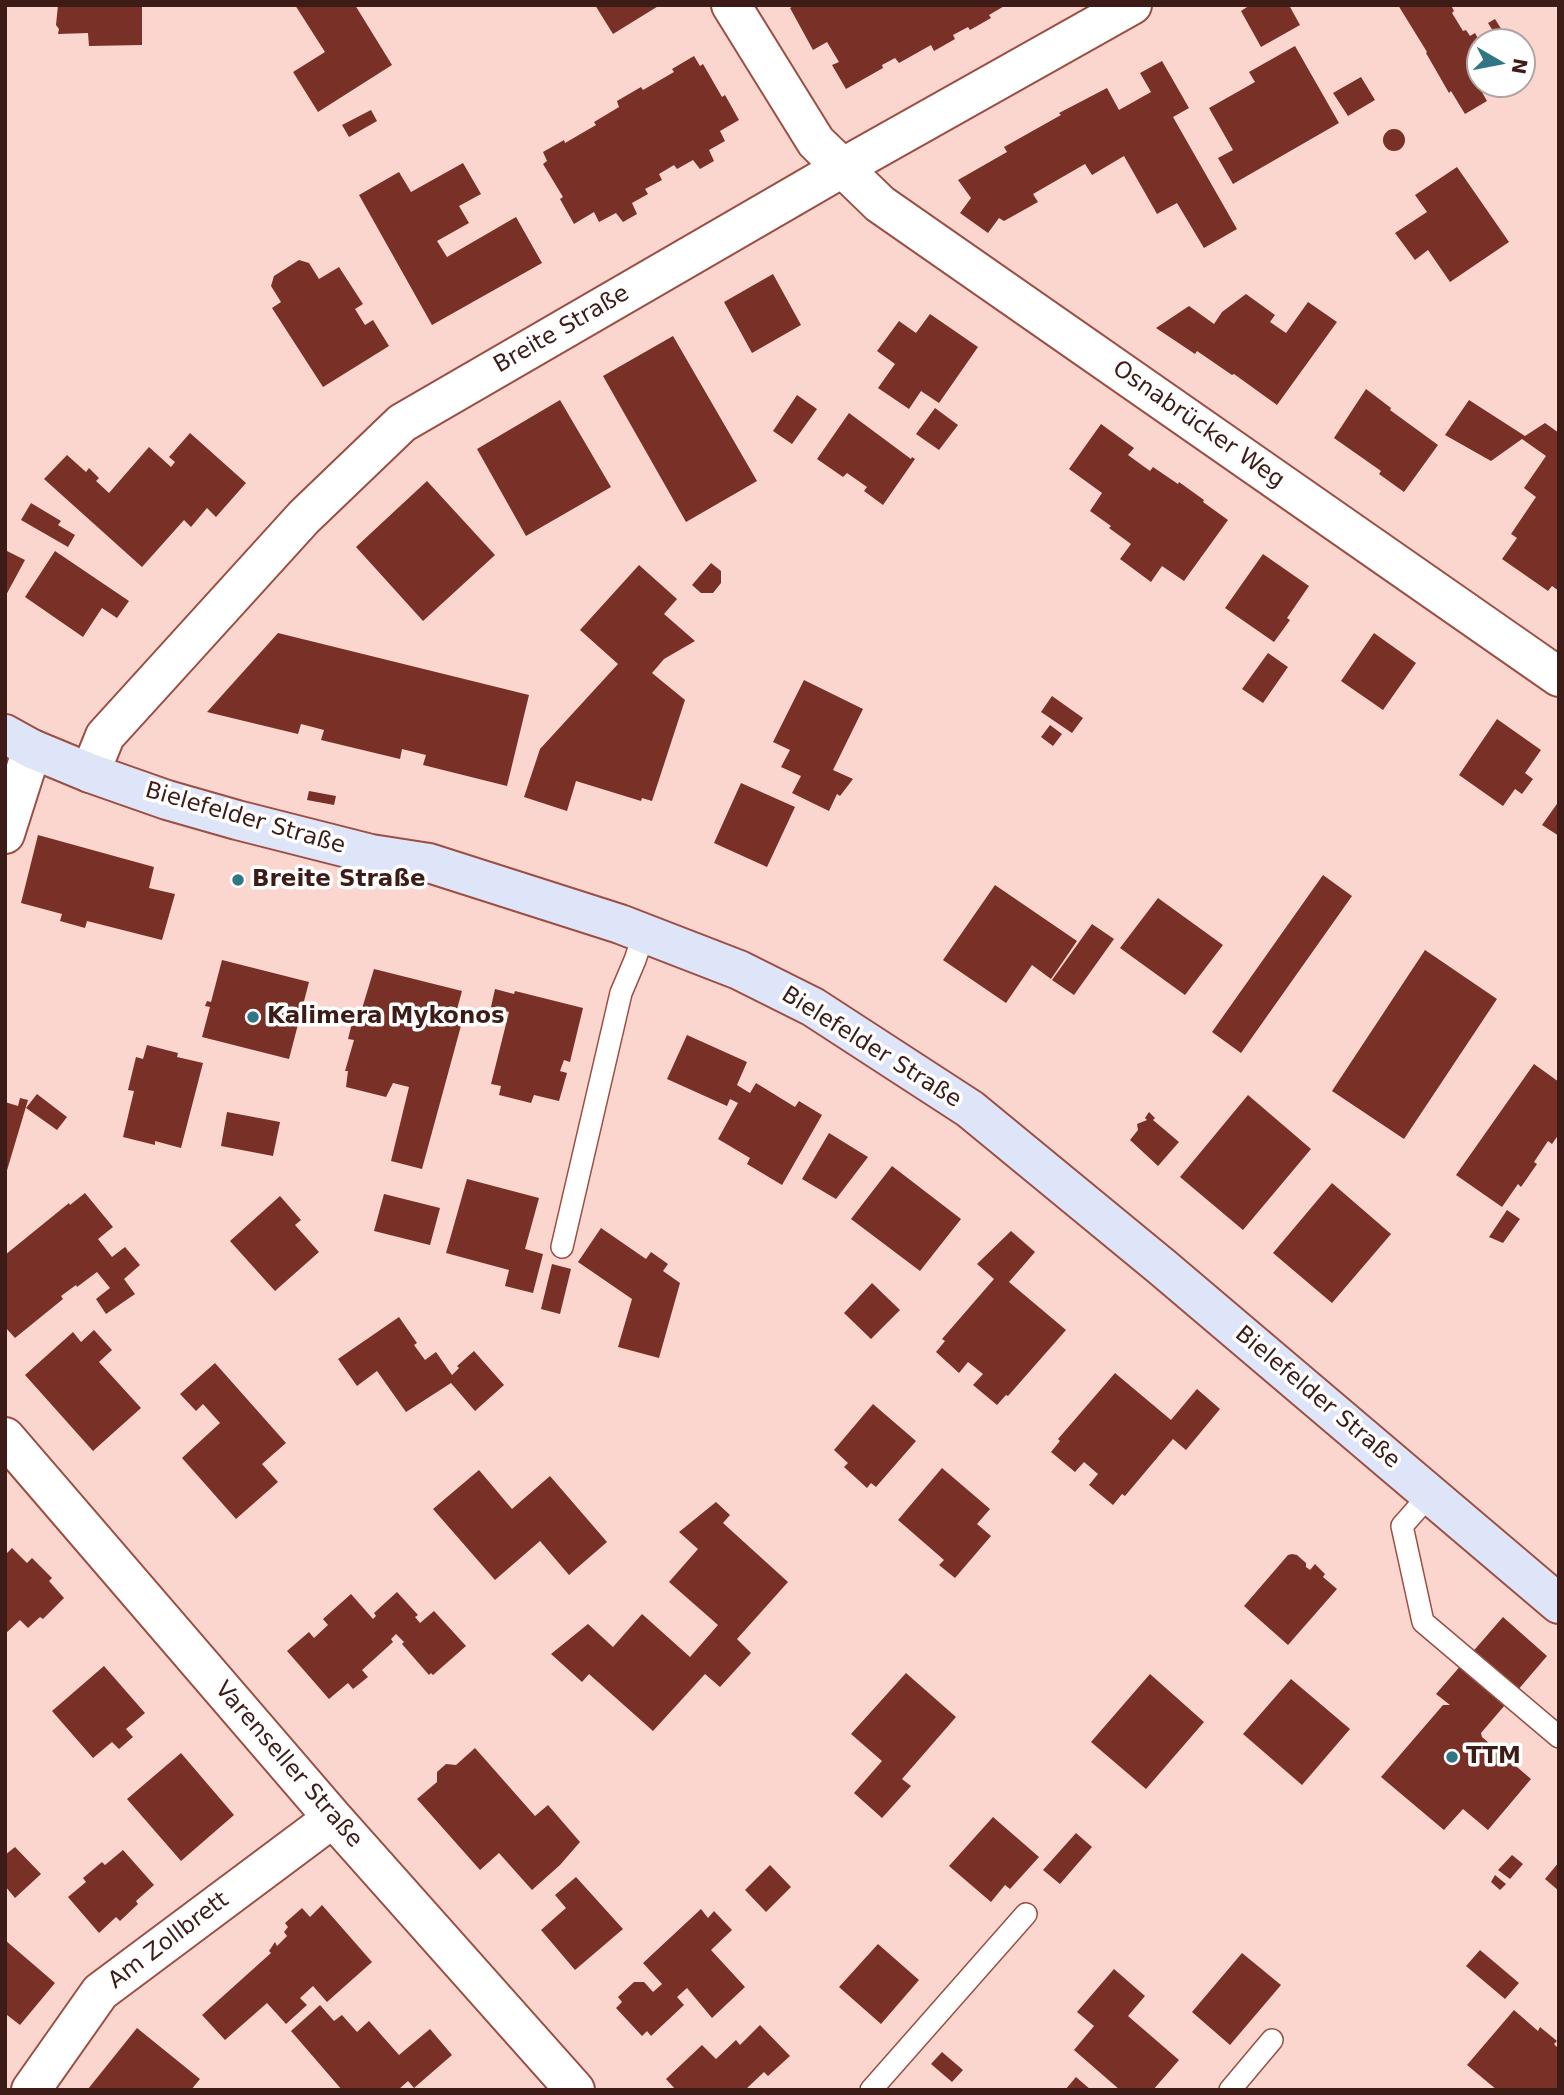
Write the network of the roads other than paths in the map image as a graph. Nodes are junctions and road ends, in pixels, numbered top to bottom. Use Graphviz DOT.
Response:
graph roads {
  1 [pos="731,5"];
  2 [pos="1132,5"];
  3 [pos="842,168"];
  4 [pos="1559,677"];
  5 [pos="18,741"];
  6 [pos="90,773"];
  7 [pos="5,834"];
  8 [pos="644,933"];
  9 [pos="562,1247"];
  10 [pos="5,1437"];
  11 [pos="1431,1493"];
  12 [pos="1559,1604"];
  13 [pos="1559,1737"];
  14 [pos="333,1818"];
  15 [pos="1026,1914"];
  16 [pos="1272,2040"];
  17 [pos="31,2090"];
  18 [pos="575,2090"];
  19 [pos="872,2090"];
  20 [pos="1230,2090"];
  1 -- 3 [label="street, Osnabrücker Weg"];
  2 -- 3 [label="street, Breite Straße"];
  3 -- 4 [label="street, Osnabrücker Weg"];
  3 -- 6 [label="street, Breite Straße"];
  5 -- 6 [label="street, Bielefelder Straße"];
  5 -- 7 [label="street"];
  6 -- 8 [label="street, Bielefelder Straße"];
  8 -- 9 [label="lane"];
  8 -- 11 [label="street, Bielefelder Straße"];
  10 -- 14 [label="street, Varenseller Straße"];
  11 -- 12 [label="street, Bielefelder Straße"];
  11 -- 13 [label="lane"];
  14 -- 17 [label="street, Am Zollbrett"];
  14 -- 18 [label="street, Varenseller Straße"];
  15 -- 19 [label="lane"];
  16 -- 20 [label="lane"];
}
